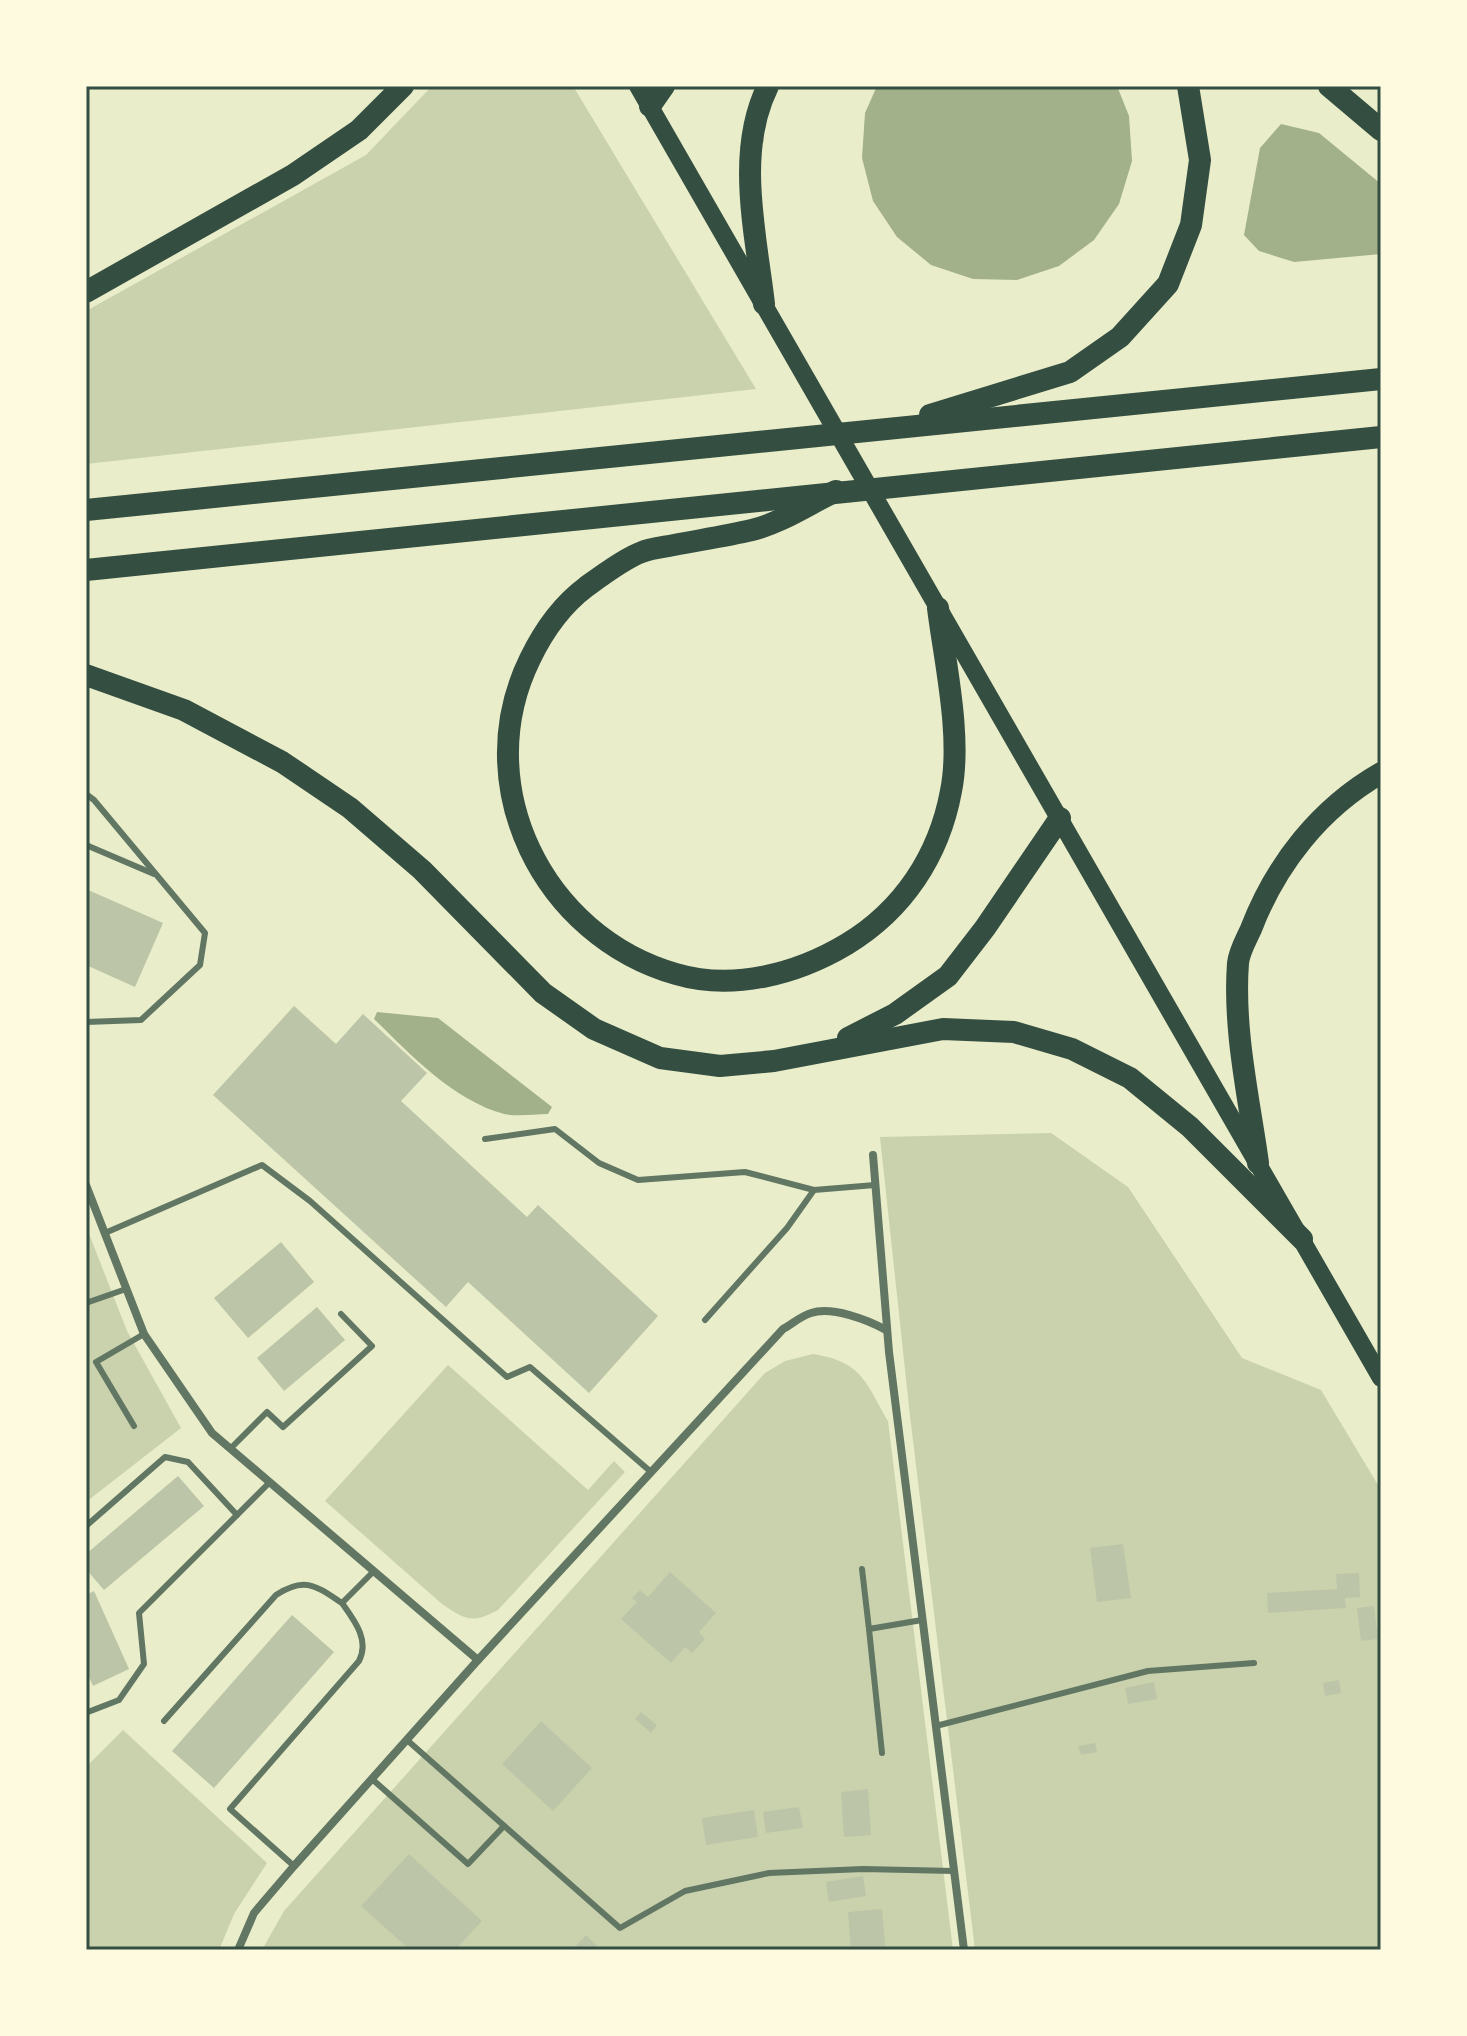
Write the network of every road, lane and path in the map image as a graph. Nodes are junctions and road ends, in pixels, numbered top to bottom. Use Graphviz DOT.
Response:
graph roads {
  1 [pos="403,86"];
  2 [pos="638,86"];
  3 [pos="664,86"];
  4 [pos="768,86"];
  5 [pos="1188,86"];
  6 [pos="1329,86"];
  7 [pos="650,106"];
  8 [pos="1381,130"];
  9 [pos="86,292"];
  10 [pos="764,304"];
  11 [pos="1381,379"];
  12 [pos="879,430"];
  13 [pos="1381,437"];
  14 [pos="836,491"];
  15 [pos="86,510"];
  16 [pos="86,570"];
  17 [pos="938,608"];
  18 [pos="86,675"];
  19 [pos="1381,773"];
  20 [pos="86,794"];
  21 [pos="1060,818"];
  22 [pos="86,845"];
  23 [pos="157,876"];
  24 [pos="86,1022"];
  25 [pos="826,1050"];
  26 [pos="485,1139"];
  27 [pos="873,1155"];
  28 [pos="1258,1163"];
  29 [pos="86,1185"];
  30 [pos="875,1185"];
  31 [pos="814,1190"];
  32 [pos="105,1233"];
  33 [pos="1302,1239"];
  34 [pos="126,1289"];
  35 [pos="86,1303"];
  36 [pos="341,1314"];
  37 [pos="705,1320"];
  38 [pos="886,1330"];
  39 [pos="144,1334"];
  40 [pos="1381,1378"];
  41 [pos="134,1426"];
  42 [pos="230,1449"];
  43 [pos="651,1472"];
  44 [pos="270,1482"];
  45 [pos="237,1515"];
  46 [pos="86,1526"];
  47 [pos="862,1569"];
  48 [pos="374,1571"];
  49 [pos="342,1603"];
  50 [pos="922,1620"];
  51 [pos="869,1629"];
  52 [pos="478,1660"];
  53 [pos="1254,1663"];
  54 [pos="86,1710"];
  55 [pos="164,1721"];
  56 [pos="936,1726"];
  57 [pos="407,1740"];
  58 [pos="882,1753"];
  59 [pos="372,1779"];
  60 [pos="504,1826"];
  61 [pos="294,1866"];
  62 [pos="954,1871"];
  63 [pos="238,1950"];
  64 [pos="964,1950"];
  1 -- 9 [label="highway"];
  2 -- 7 [label="main road"];
  3 -- 7 [label="highway"];
  4 -- 10 [label="highway"];
  5 -- 12 [label="highway"];
  6 -- 8 [label="highway"];
  7 -- 10 [label="main road"];
  10 -- 17 [label="main road"];
  11 -- 12 [label="highway"];
  12 -- 15 [label="highway"];
  13 -- 14 [label="highway"];
  14 -- 16 [label="highway"];
  14 -- 17 [label="highway"];
  17 -- 21 [label="main road"];
  18 -- 25 [label="highway"];
  19 -- 28 [label="highway"];
  20 -- 23 [label="lane"];
  21 -- 25 [label="highway"];
  21 -- 28 [label="main road"];
  22 -- 23 [label="lane"];
  23 -- 24 [label="lane"];
  25 -- 33 [label="highway"];
  26 -- 31 [label="lane"];
  27 -- 30 [label="street"];
  28 -- 33 [label="main road"];
  29 -- 32 [label="street"];
  30 -- 31 [label="lane"];
  30 -- 38 [label="street"];
  31 -- 37 [label="lane"];
  32 -- 34 [label="street"];
  32 -- 43 [label="lane"];
  33 -- 40 [label="main road"];
  34 -- 35 [label="lane"];
  34 -- 39 [label="street"];
  36 -- 42 [label="lane"];
  38 -- 43 [label="street"];
  38 -- 50 [label="street"];
  39 -- 41 [label="lane"];
  39 -- 42 [label="street"];
  42 -- 44 [label="street"];
  43 -- 52 [label="street"];
  44 -- 45 [label="lane"];
  44 -- 48 [label="street"];
  45 -- 46 [label="lane"];
  45 -- 54 [label="lane"];
  47 -- 51 [label="lane"];
  48 -- 49 [label="lane"];
  48 -- 52 [label="street"];
  49 -- 55 [label="lane"];
  49 -- 61 [label="lane"];
  50 -- 51 [label="lane"];
  50 -- 56 [label="street"];
  51 -- 58 [label="lane"];
  52 -- 57 [label="street"];
  53 -- 56 [label="lane"];
  56 -- 62 [label="street"];
  57 -- 59 [label="street"];
  57 -- 60 [label="lane"];
  59 -- 60 [label="lane"];
  59 -- 61 [label="street"];
  60 -- 62 [label="lane"];
  61 -- 63 [label="street"];
  62 -- 64 [label="street"];
}
